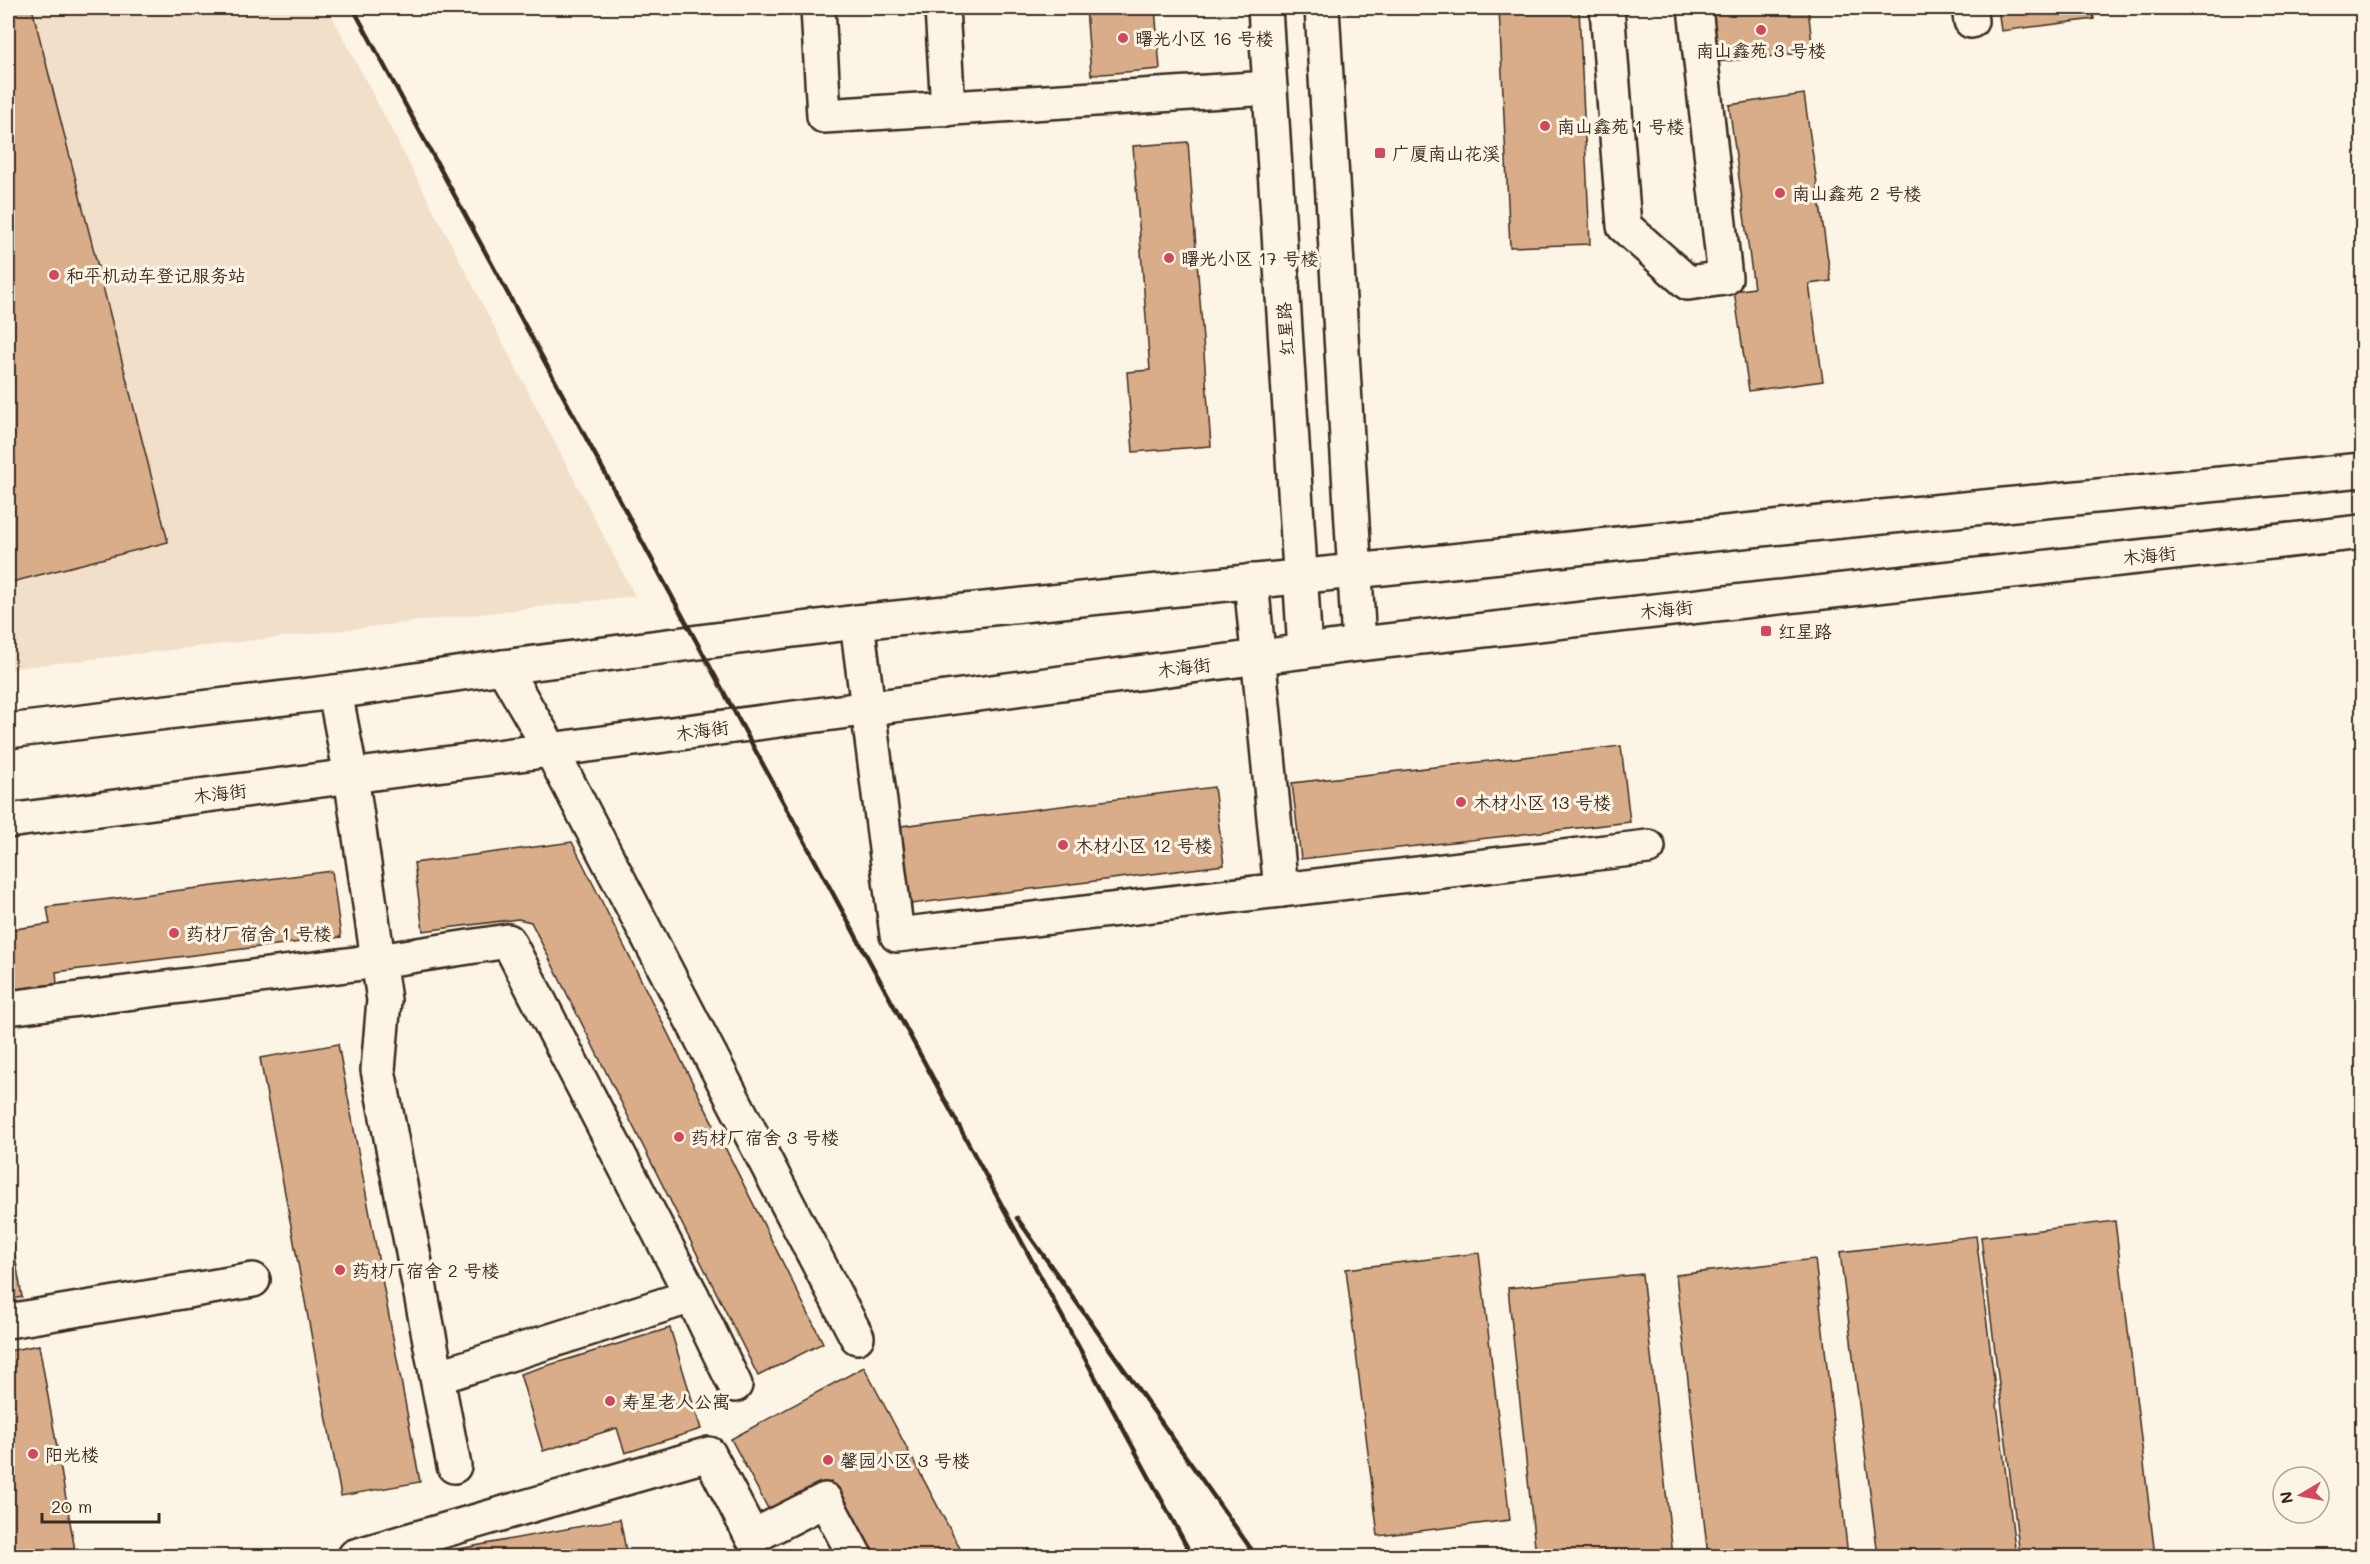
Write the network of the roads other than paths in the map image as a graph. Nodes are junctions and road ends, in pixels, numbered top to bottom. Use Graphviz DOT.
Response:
graph roads {
  1 [pos="818,8"];
  2 [pos="942,8"];
  3 [pos="1265,8"];
  4 [pos="1322,8"];
  5 [pos="1606,8"];
  6 [pos="1695,8"];
  7 [pos="1270,88"];
  8 [pos="948,109"];
  9 [pos="2362,470"];
  10 [pos="2362,532"];
  11 [pos="1354,571"];
  12 [pos="1300,576"];
  13 [pos="1251,581"];
  14 [pos="857,622"];
  15 [pos="1359,644"];
  16 [pos="1305,651"];
  17 [pos="1259,657"];
  18 [pos="503,667"];
  19 [pos="335,692"];
  20 [pos="869,708"];
  21 [pos="8,731"];
  22 [pos="551,750"];
  23 [pos="351,776"];
  24 [pos="8,821"];
  25 [pos="1648,847"];
  26 [pos="1281,890"];
  27 [pos="378,961"];
  28 [pos="8,1008"];
  29 [pos="253,1280"];
  30 [pos="692,1296"];
  31 [pos="8,1321"];
  32 [pos="856,1337"];
  33 [pos="437,1377"];
  34 [pos="735,1385"];
  35 [pos="454,1466"];
  36 [pos="426,1547"];
  37 [pos="355,1557"];
  38 [pos="855,1557"];
  1 -- 8 [label="street"];
  2 -- 8 [label="street"];
  3 -- 7 [label="street, 红星路"];
  4 -- 11 [label="street"];
  5 -- 6 [label="street"];
  7 -- 8 [label="street"];
  7 -- 12 [label="street, 红星路"];
  9 -- 11 [label="street"];
  10 -- 15 [label="street, 木海街"];
  11 -- 12 [label="street"];
  11 -- 15 [label="street"];
  12 -- 13 [label="street"];
  12 -- 16 [label="street, 红星路"];
  13 -- 14 [label="street"];
  13 -- 17 [label="street"];
  14 -- 18 [label="street"];
  14 -- 20 [label="street"];
  15 -- 16 [label="street, 木海街"];
  16 -- 17 [label="street, 木海街"];
  17 -- 20 [label="street, 木海街"];
  17 -- 26 [label="street"];
  18 -- 19 [label="street"];
  18 -- 22 [label="street"];
  19 -- 21 [label="street"];
  19 -- 23 [label="street"];
  20 -- 22 [label="street, 木海街"];
  20 -- 26 [label="street"];
  22 -- 23 [label="street, 木海街"];
  22 -- 32 [label="street"];
  23 -- 24 [label="street, 木海街"];
  23 -- 27 [label="street"];
  25 -- 26 [label="street"];
  27 -- 28 [label="street"];
  27 -- 30 [label="street"];
  27 -- 33 [label="street"];
  29 -- 31 [label="street"];
  30 -- 33 [label="street"];
  30 -- 34 [label="street"];
  33 -- 35 [label="street"];
  36 -- 37 [label="street"];
  36 -- 38 [label="street"];
}
